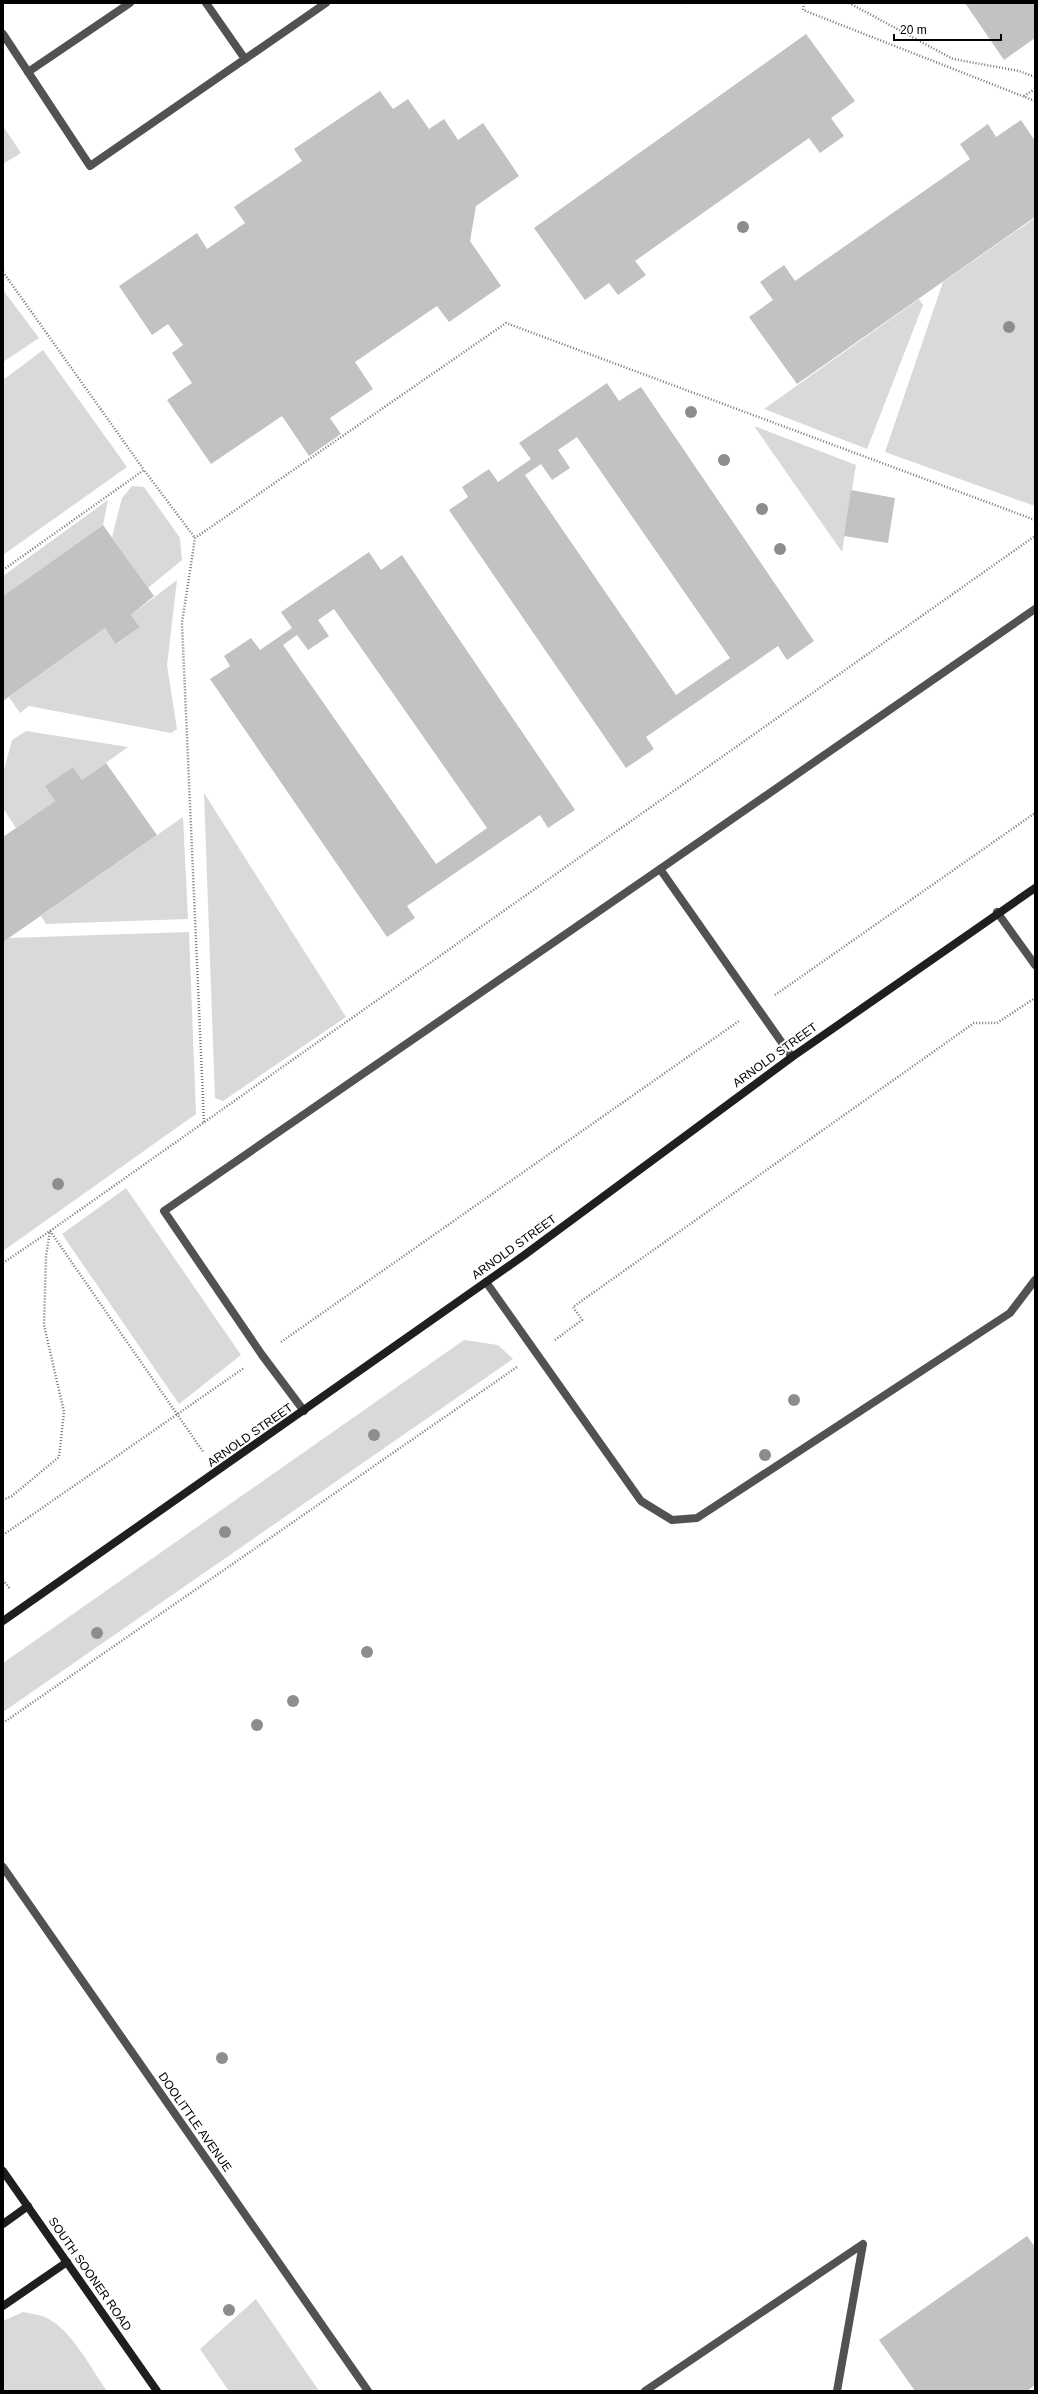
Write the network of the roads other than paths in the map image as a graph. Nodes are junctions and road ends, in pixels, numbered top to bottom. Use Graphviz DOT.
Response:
graph roads {
  1 [pos="130,3"];
  2 [pos="206,3"];
  3 [pos="326,3"];
  4 [pos="3,34"];
  5 [pos="245,59"];
  6 [pos="28,72"];
  7 [pos="1035,609"];
  8 [pos="660,869"];
  9 [pos="1035,888"];
  10 [pos="998,912"];
  11 [pos="1035,965"];
  12 [pos="792,1057"];
  13 [pos="1035,1280"];
  14 [pos="486,1282"];
  15 [pos="304,1412"];
  16 [pos="3,1612"];
  17 [pos="15,1613"];
  18 [pos="3,1621"];
  19 [pos="3,1867"];
  20 [pos="3,2171"];
  21 [pos="28,2206"];
  22 [pos="3,2224"];
  23 [pos="67,2262"];
  24 [pos="3,2306"];
  25 [pos="157,2391"];
  26 [pos="368,2391"];
  27 [pos="645,2391"];
  28 [pos="837,2391"];
  1 -- 6 [label="street"];
  2 -- 5 [label="street"];
  3 -- 5 [label="street"];
  4 -- 6 [label="street"];
  5 -- 6 [label="street"];
  7 -- 8 [label="street"];
  8 -- 12 [label="street"];
  8 -- 15 [label="street"];
  9 -- 10 [label="main road, ARNOLD STREET"];
  10 -- 11 [label="street"];
  10 -- 12 [label="main road, ARNOLD STREET"];
  12 -- 14 [label="main road, ARNOLD STREET"];
  13 -- 14 [label="street"];
  14 -- 15 [label="main road, ARNOLD STREET"];
  15 -- 17 [label="main road, ARNOLD STREET"];
  16 -- 17 [label="main road"];
  17 -- 18 [label="main road, ARNOLD STREET"];
  19 -- 26 [label="street, DOOLITTLE AVENUE"];
  20 -- 21 [label="main road, SOUTH SOONER ROAD"];
  21 -- 22 [label="main road"];
  21 -- 23 [label="main road, SOUTH SOONER ROAD"];
  23 -- 24 [label="main road"];
  23 -- 25 [label="main road, SOUTH SOONER ROAD"];
  27 -- 28 [label="street"];
}
